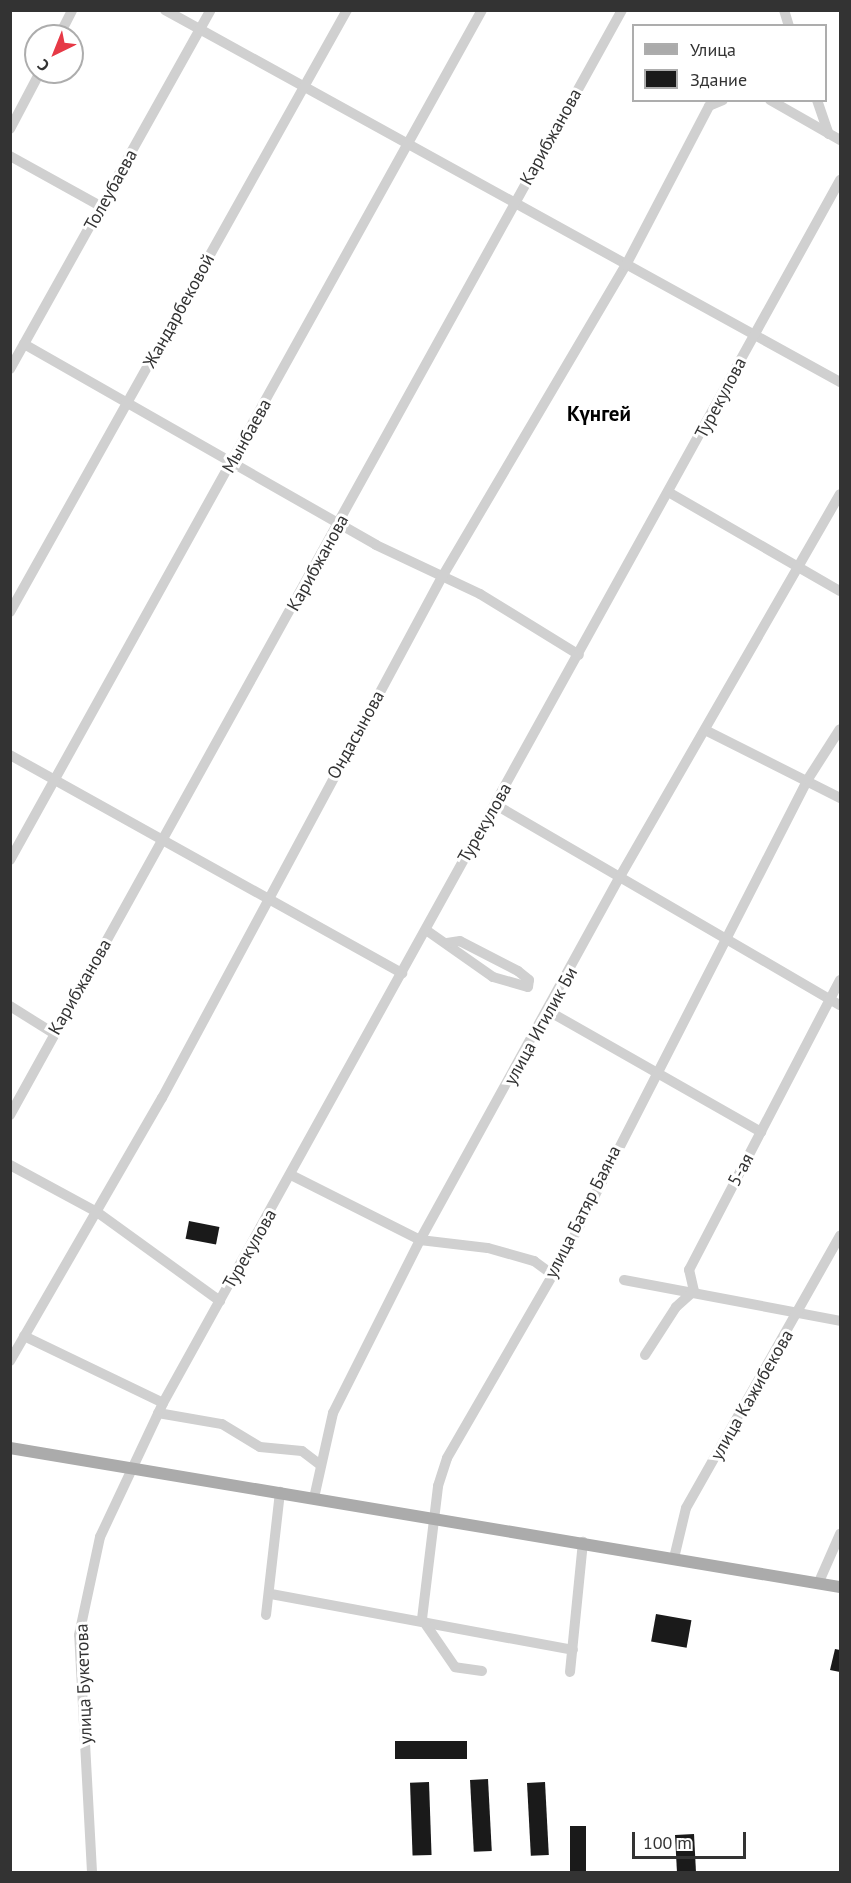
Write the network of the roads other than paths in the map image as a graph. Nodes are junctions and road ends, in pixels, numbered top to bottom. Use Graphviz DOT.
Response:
graph roads {
  1 [pos="72,10"];
  2 [pos="165,10"];
  3 [pos="211,10"];
  4 [pos="347,10"];
  5 [pos="482,10"];
  6 [pos="622,10"];
  7 [pos="64,24"];
  8 [pos="199,29"];
  9 [pos="34,84"];
  10 [pos="303,89"];
  11 [pos="718,102"];
  12 [pos="773,102"];
  13 [pos="818,102"];
  14 [pos="10,129"];
  15 [pos="829,134"];
  16 [pos="840,140"];
  17 [pos="406,146"];
  18 [pos="10,156"];
  19 [pos="840,180"];
  20 [pos="513,205"];
  21 [pos="102,207"];
  22 [pos="626,265"];
  23 [pos="756,333"];
  24 [pos="24,344"];
  25 [pos="10,369"];
  26 [pos="840,382"];
  27 [pos="128,403"];
  28 [pos="232,464"];
  29 [pos="670,493"];
  30 [pos="840,494"];
  31 [pos="342,524"];
  32 [pos="798,568"];
  33 [pos="442,577"];
  34 [pos="840,591"];
  35 [pos="10,612"];
  36 [pos="579,655"];
  37 [pos="840,729"];
  38 [pos="707,731"];
  39 [pos="10,755"];
  40 [pos="808,779"];
  41 [pos="55,780"];
  42 [pos="840,798"];
  43 [pos="496,805"];
  44 [pos="162,839"];
  45 [pos="10,860"];
  46 [pos="618,880"];
  47 [pos="267,898"];
  48 [pos="426,930"];
  49 [pos="726,941"];
  50 [pos="447,943"];
  51 [pos="402,973"];
  52 [pos="840,980"];
  53 [pos="830,999"];
  54 [pos="840,1005"];
  55 [pos="10,1006"];
  56 [pos="550,1012"];
  57 [pos="53,1033"];
  58 [pos="654,1074"];
  59 [pos="10,1115"];
  60 [pos="761,1132"];
  61 [pos="10,1165"];
  62 [pos="291,1175"];
  63 [pos="97,1212"];
  64 [pos="840,1236"];
  65 [pos="420,1240"];
  66 [pos="552,1274"];
  67 [pos="624,1280"];
  68 [pos="694,1292"];
  69 [pos="220,1301"];
  70 [pos="799,1312"];
  71 [pos="840,1321"];
  72 [pos="24,1336"];
  73 [pos="645,1355"];
  74 [pos="10,1360"];
  75 [pos="161,1408"];
  76 [pos="10,1448"];
  77 [pos="320,1464"];
  78 [pos="134,1469"];
  79 [pos="280,1492"];
  80 [pos="314,1498"];
  81 [pos="438,1518"];
  82 [pos="840,1534"];
  83 [pos="583,1542"];
  84 [pos="674,1558"];
  85 [pos="818,1584"];
  86 [pos="840,1587"];
  87 [pos="271,1594"];
  88 [pos="266,1615"];
  89 [pos="422,1619"];
  90 [pos="573,1650"];
  91 [pos="482,1671"];
  92 [pos="570,1672"];
  93 [pos="92,1872"];
  1 -- 7 [label="street"];
  2 -- 8 [label="street"];
  3 -- 8 [label="street, Толеубаева"];
  4 -- 10 [label="street, Жандарбековой"];
  5 -- 17 [label="street, Мынбаева"];
  6 -- 20 [label="street, Карибжанова"];
  8 -- 10 [label="street"];
  8 -- 21 [label="street, Толеубаева"];
  9 -- 14 [label="street"];
  10 -- 17 [label="street"];
  10 -- 27 [label="street, Жандарбековой"];
  11 -- 22 [label="street, Ондасынова"];
  12 -- 15 [label="street"];
  13 -- 15 [label="street"];
  15 -- 16 [label="street"];
  17 -- 20 [label="street"];
  17 -- 28 [label="street, Мынбаева"];
  18 -- 21 [label="street"];
  19 -- 23 [label="street, Турекулова"];
  20 -- 22 [label="street"];
  20 -- 31 [label="street, Карибжанова"];
  21 -- 24 [label="street, Толеубаева"];
  22 -- 23 [label="street"];
  22 -- 33 [label="street, Ондасынова"];
  23 -- 26 [label="street"];
  23 -- 29 [label="street, Турекулова"];
  24 -- 25 [label="street, Толеубаева"];
  24 -- 27 [label="street"];
  27 -- 28 [label="street"];
  27 -- 35 [label="street, Жандарбековой"];
  28 -- 31 [label="street"];
  28 -- 41 [label="street, Мынбаева"];
  29 -- 32 [label="street"];
  29 -- 36 [label="street, Турекулова"];
  30 -- 32 [label="street, улица Игилик Би"];
  31 -- 33 [label="street"];
  31 -- 44 [label="street, Карибжанова"];
  32 -- 34 [label="street"];
  32 -- 38 [label="street, улица Игилик Би"];
  33 -- 36 [label="street"];
  33 -- 47 [label="street, Ондасынова"];
  36 -- 43 [label="street, Турекулова"];
  37 -- 40 [label="street, улица Батяр Баяна"];
  38 -- 40 [label="street"];
  38 -- 46 [label="street, улица Игилик Би"];
  39 -- 41 [label="street"];
  40 -- 42 [label="street"];
  40 -- 49 [label="street, улица Батяр Баяна"];
  41 -- 44 [label="street"];
  41 -- 45 [label="street, Мынбаева"];
  43 -- 46 [label="street"];
  43 -- 48 [label="street, Турекулова"];
  44 -- 47 [label="street"];
  44 -- 57 [label="street, Карибжанова"];
  46 -- 49 [label="street"];
  46 -- 56 [label="street, улица Игилик Би"];
  47 -- 51 [label="street"];
  47 -- 63 [label="street, Ондасынова"];
  48 -- 50 [label="street"];
  48 -- 51 [label="street, Турекулова"];
  49 -- 53 [label="street"];
  49 -- 58 [label="street, улица Батяр Баяна"];
  50 -- 50 [label="street"];
  51 -- 62 [label="street, Турекулова"];
  52 -- 53 [label="street, 5-ая"];
  53 -- 54 [label="street"];
  53 -- 60 [label="street, 5-ая"];
  55 -- 57 [label="street"];
  56 -- 58 [label="street"];
  56 -- 65 [label="street, улица Игилик Би"];
  57 -- 59 [label="street, Карибжанова"];
  58 -- 60 [label="street"];
  58 -- 66 [label="street, улица Батяр Баяна"];
  60 -- 68 [label="street, 5-ая"];
  61 -- 63 [label="street"];
  62 -- 65 [label="street"];
  62 -- 69 [label="street, Турекулова"];
  63 -- 69 [label="street"];
  63 -- 72 [label="street, Ондасынова"];
  64 -- 70 [label="street, улица Кажибекова"];
  65 -- 66 [label="street"];
  65 -- 77 [label="street, улица Игилик Би"];
  66 -- 81 [label="street, улица Батяр Баяна"];
  67 -- 68 [label="street"];
  68 -- 70 [label="street"];
  68 -- 73 [label="street"];
  69 -- 75 [label="street, Турекулова"];
  70 -- 71 [label="street"];
  70 -- 84 [label="street, улица Кажибекова"];
  72 -- 74 [label="street, Ондасынова"];
  72 -- 75 [label="street"];
  75 -- 77 [label="street"];
  75 -- 78 [label="street, Турекулова"];
  76 -- 78 [label="main road"];
  77 -- 80 [label="street, улица Игилик Би"];
  78 -- 79 [label="main road"];
  78 -- 93 [label="street, улица Букетова"];
  79 -- 80 [label="main road"];
  79 -- 87 [label="street"];
  80 -- 81 [label="main road"];
  81 -- 83 [label="main road"];
  81 -- 89 [label="street, улица Батяр Баяна"];
  82 -- 85 [label="street"];
  83 -- 84 [label="main road"];
  83 -- 90 [label="street"];
  84 -- 85 [label="main road"];
  85 -- 86 [label="main road"];
  87 -- 88 [label="street"];
  87 -- 89 [label="street"];
  89 -- 90 [label="street"];
  89 -- 91 [label="street"];
  90 -- 92 [label="street"];
}
